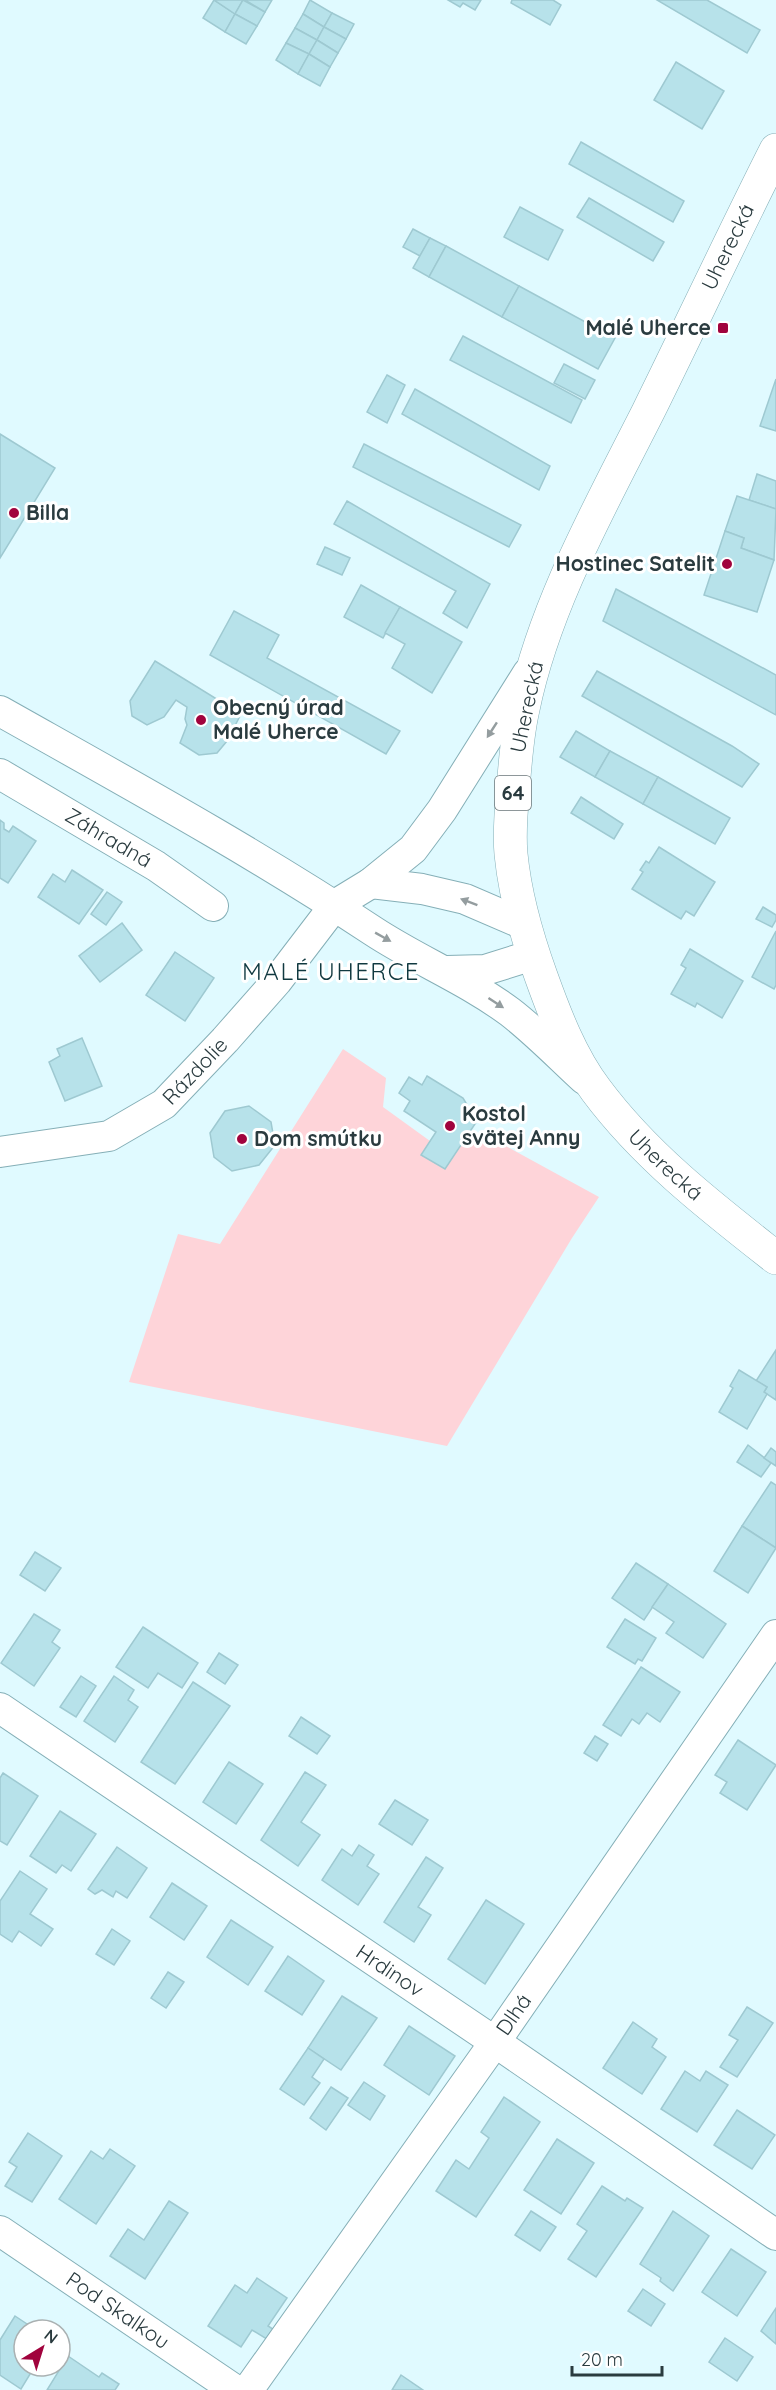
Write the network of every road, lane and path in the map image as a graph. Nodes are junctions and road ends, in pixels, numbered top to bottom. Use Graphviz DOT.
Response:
graph roads {
  1 [pos="776,150"];
  2 [pos="535,663"];
  3 [pos="0,711"];
  4 [pos="0,774"];
  5 [pos="371,883"];
  6 [pos="335,904"];
  7 [pos="213,906"];
  8 [pos="524,924"];
  9 [pos="533,955"];
  10 [pos="447,972"];
  11 [pos="593,1087"];
  12 [pos="0,1152"];
  13 [pos="776,1257"];
  14 [pos="776,1635"];
  15 [pos="0,1708"];
  16 [pos="495,2042"];
  17 [pos="0,2231"];
  18 [pos="776,2235"];
  19 [pos="236,2390"];
  20 [pos="248,2390"];
  1 -- 2 [label="main road, Uherecká / 64"];
  2 -- 5 [label="street, one-way"];
  2 -- 8 [label="main road, Uherecká / 64"];
  3 -- 6 [label="street"];
  4 -- 7 [label="street, Záhradná"];
  5 -- 6 [label="street"];
  8 -- 5 [label="street, one-way"];
  6 -- 10 [label="street, one-way"];
  6 -- 12 [label="street, Rázdolie"];
  8 -- 9 [label="main road, Uherecká / 64"];
  9 -- 10 [label="street"];
  9 -- 11 [label="main road, Uherecká / 64"];
  10 -- 11 [label="street, one-way"];
  11 -- 13 [label="main road, Uherecká / 64"];
  14 -- 16 [label="street, Dlhá"];
  15 -- 16 [label="street, Hrdinov"];
  16 -- 18 [label="street, Hrdinov"];
  16 -- 20 [label="street, Dlhá"];
  17 -- 19 [label="street, Pod Skalkou"];
}
